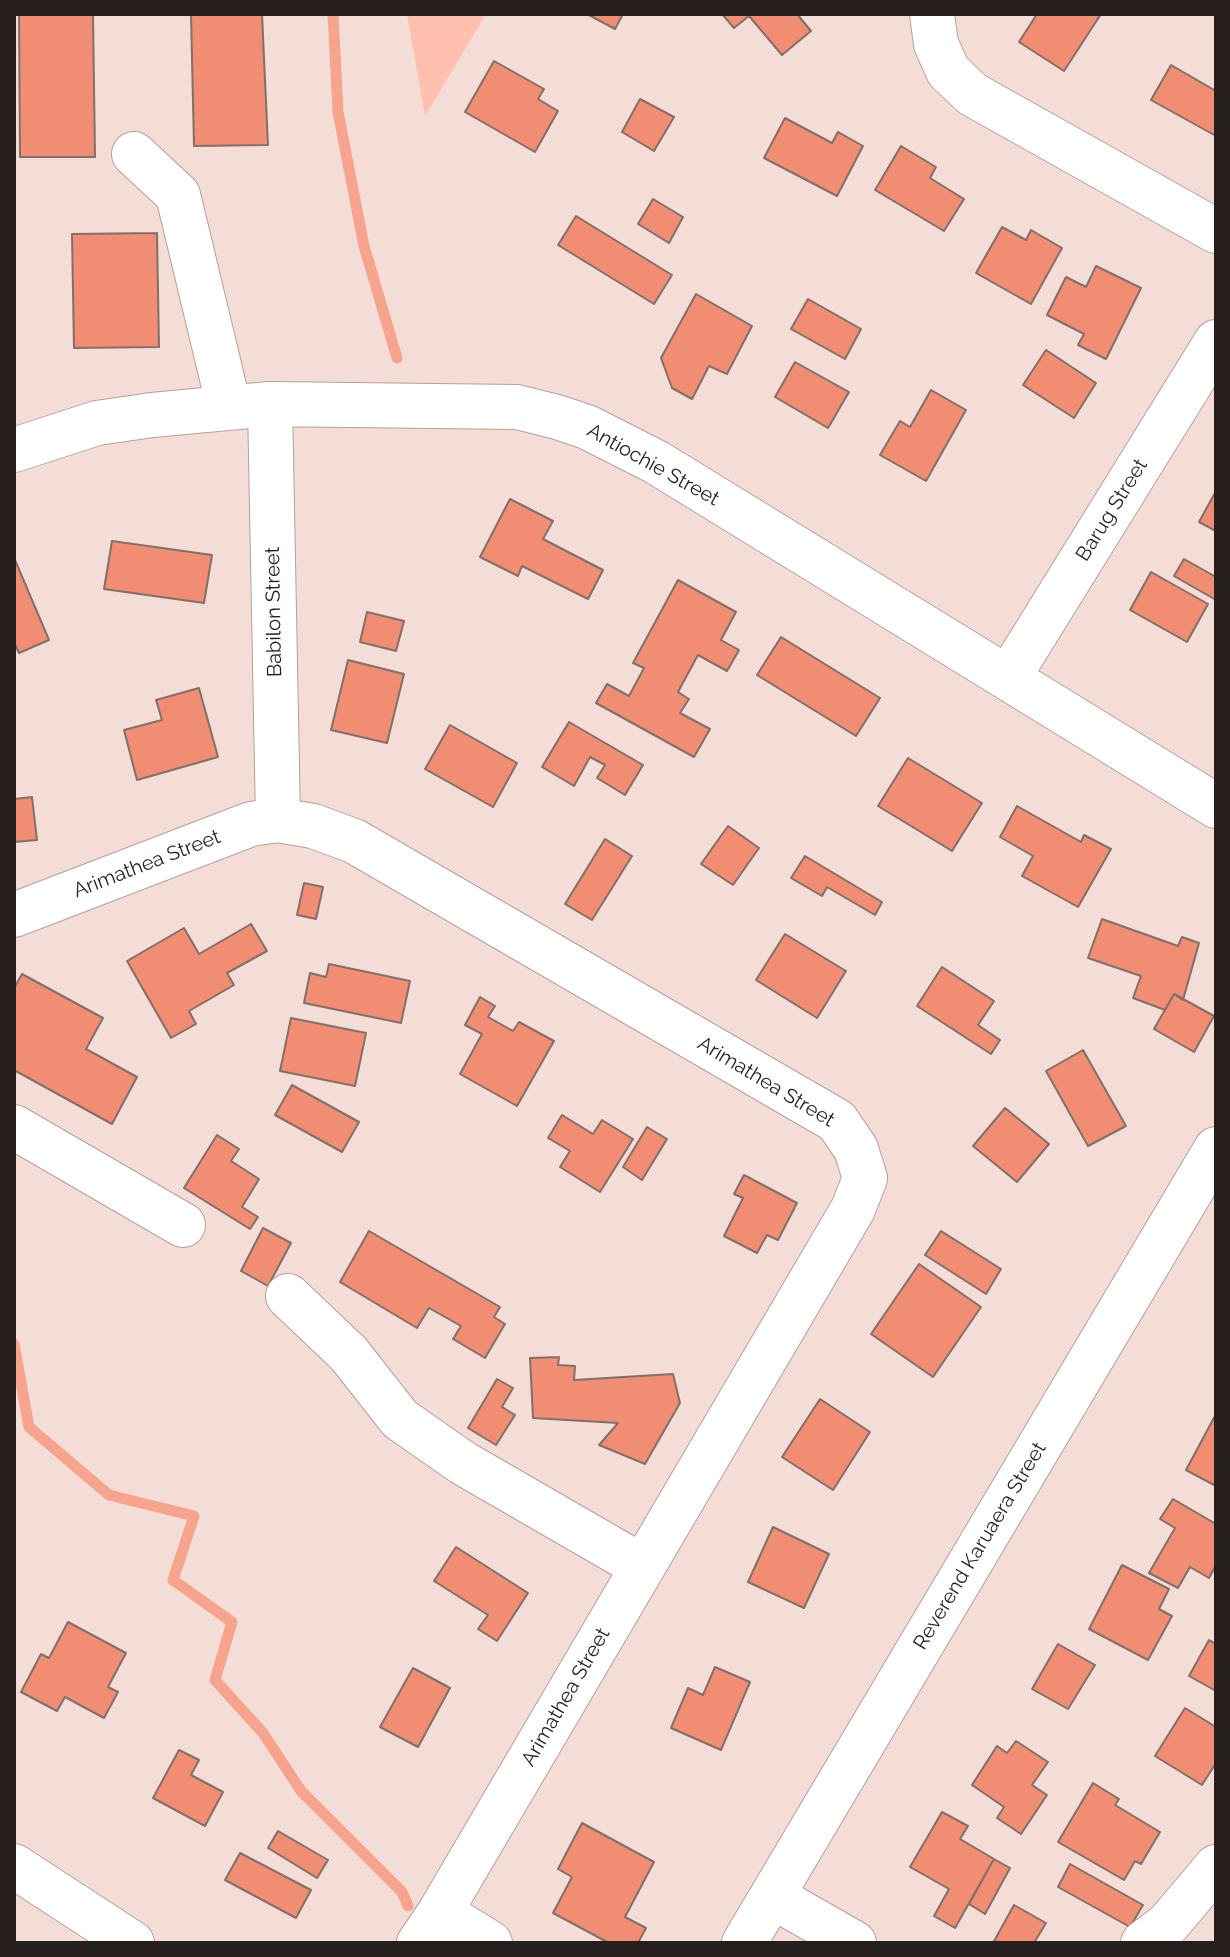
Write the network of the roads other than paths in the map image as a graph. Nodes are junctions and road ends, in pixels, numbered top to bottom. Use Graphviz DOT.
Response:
graph roads {
  1 [pos="932,14"];
  2 [pos="134,154"];
  3 [pos="1216,231"];
  4 [pos="1216,342"];
  5 [pos="249,406"];
  6 [pos="14,450"];
  7 [pos="1008,678"];
  8 [pos="1216,806"];
  9 [pos="278,820"];
  10 [pos="14,915"];
  11 [pos="14,1127"];
  12 [pos="1216,1149"];
  13 [pos="183,1225"];
  14 [pos="288,1296"];
  15 [pos="643,1567"];
  16 [pos="14,1866"];
  17 [pos="1216,1867"];
  18 [pos="772,1896"];
  19 [pos="430,1928"];
  20 [pos="132,1943"];
  21 [pos="490,1943"];
  22 [pos="744,1943"];
  23 [pos="854,1943"];
  24 [pos="1143,1943"];
  1 -- 3 [label="street"];
  2 -- 5 [label="street, Babilon Street"];
  4 -- 7 [label="street, Barug Street"];
  5 -- 6 [label="street, Antiochie Street"];
  5 -- 7 [label="street, Antiochie Street"];
  5 -- 9 [label="street, Babilon Street"];
  7 -- 8 [label="street, Antiochie Street"];
  9 -- 10 [label="street, Arimathea Street"];
  9 -- 15 [label="street, Arimathea Street"];
  11 -- 13 [label="street"];
  12 -- 18 [label="street, Reverend Karuaera Street"];
  14 -- 15 [label="street"];
  15 -- 19 [label="street, Arimathea Street"];
  16 -- 20 [label="street"];
  17 -- 24 [label="street"];
  18 -- 22 [label="street, Reverend Karuaera Street"];
  18 -- 23 [label="street"];
  19 -- 21 [label="street"];
}
